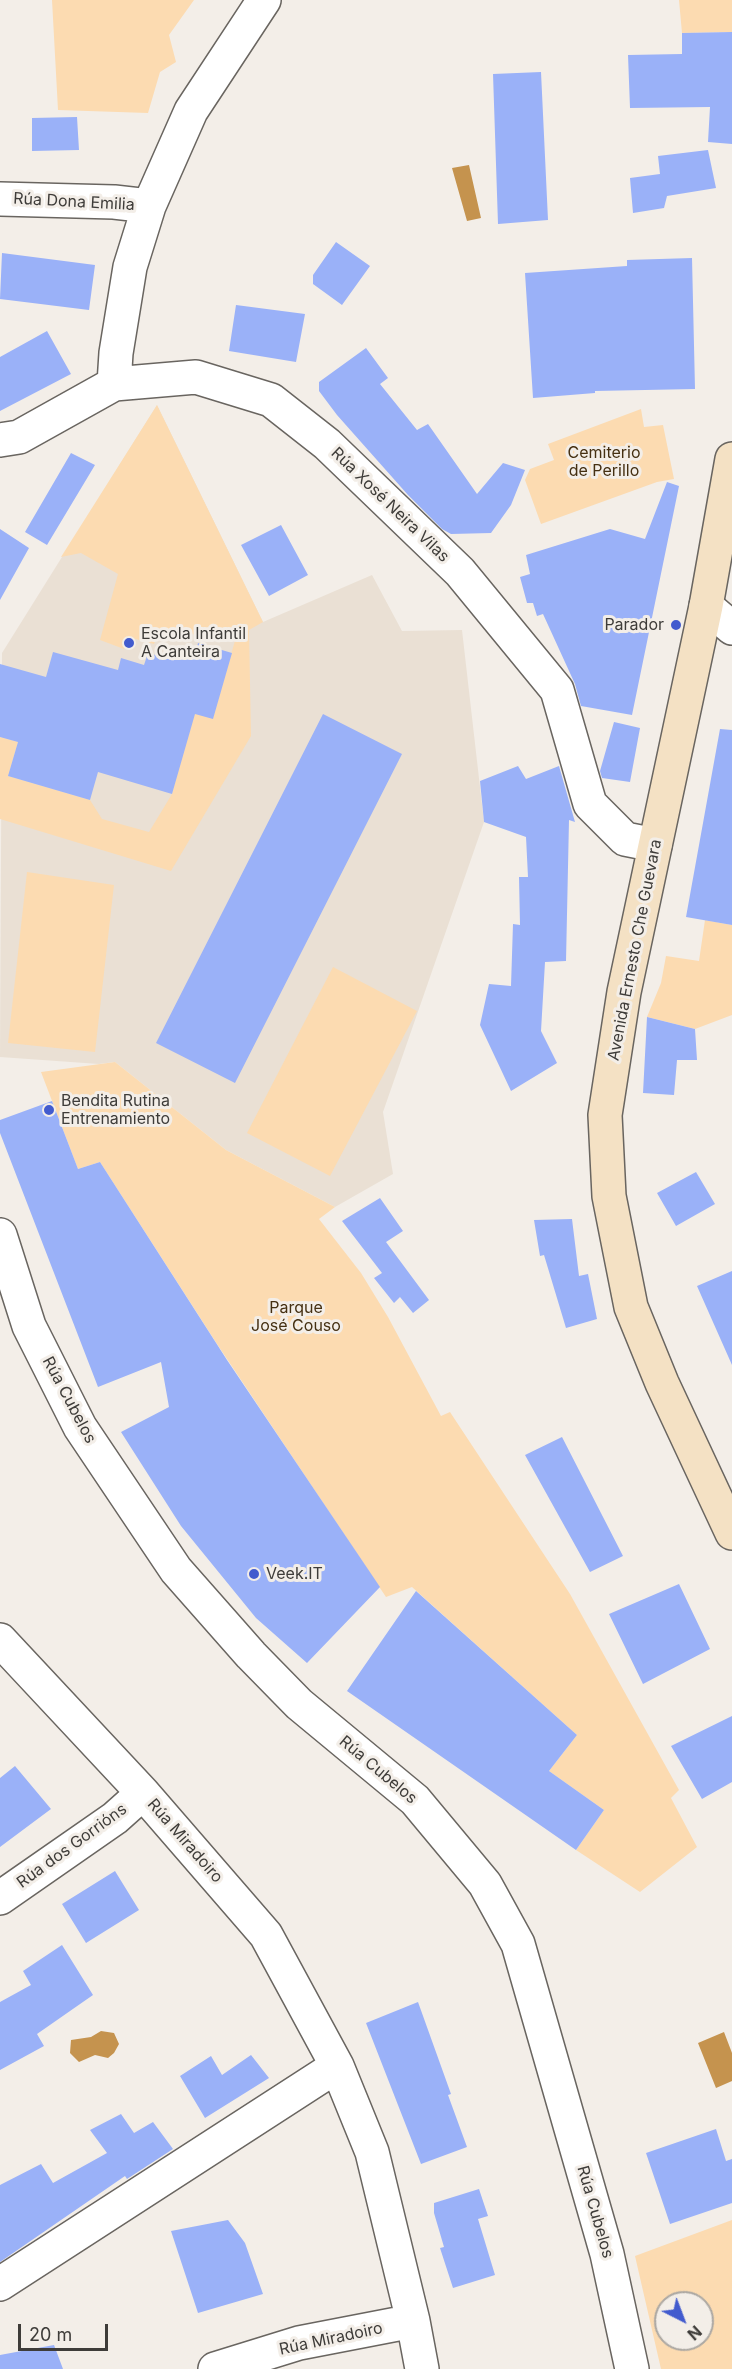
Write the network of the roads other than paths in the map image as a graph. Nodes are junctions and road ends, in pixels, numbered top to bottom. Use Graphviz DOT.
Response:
graph roads {
  1 [pos="264,0"];
  2 [pos="0,199"];
  3 [pos="149,206"];
  4 [pos="114,384"];
  5 [pos="0,440"];
  6 [pos="732,459"];
  7 [pos="706,606"];
  8 [pos="732,628"];
  9 [pos="655,845"];
  10 [pos="0,1235"];
  11 [pos="732,1533"];
  12 [pos="0,1640"];
  13 [pos="143,1793"];
  14 [pos="0,1898"];
  15 [pos="337,2066"];
  16 [pos="0,2284"];
  17 [pos="413,2321"];
  18 [pos="215,2369"];
  19 [pos="422,2369"];
  20 [pos="632,2369"];
  1 -- 3 [label="street"];
  2 -- 3 [label="street, Rúa Dona Emilia"];
  3 -- 4 [label="street"];
  4 -- 5 [label="street, Rúa Xosé Neira Vilas"];
  4 -- 9 [label="street, Rúa Xosé Neira Vilas"];
  6 -- 7 [label="main road, Avenida Ernesto Che Guevara"];
  7 -- 8 [label="street"];
  7 -- 9 [label="main road, Avenida Ernesto Che Guevara"];
  9 -- 11 [label="main road, Avenida Ernesto Che Guevara"];
  10 -- 20 [label="street, Rúa Cubelos"];
  12 -- 13 [label="street, Rúa Miradoiro"];
  13 -- 14 [label="street, Rúa dos Gorrións"];
  13 -- 15 [label="street, Rúa Miradoiro"];
  15 -- 16 [label="street"];
  15 -- 17 [label="street, Rúa Miradoiro"];
  17 -- 18 [label="street, Rúa Miradoiro"];
  17 -- 19 [label="street, Rúa Miradoiro"];
}
